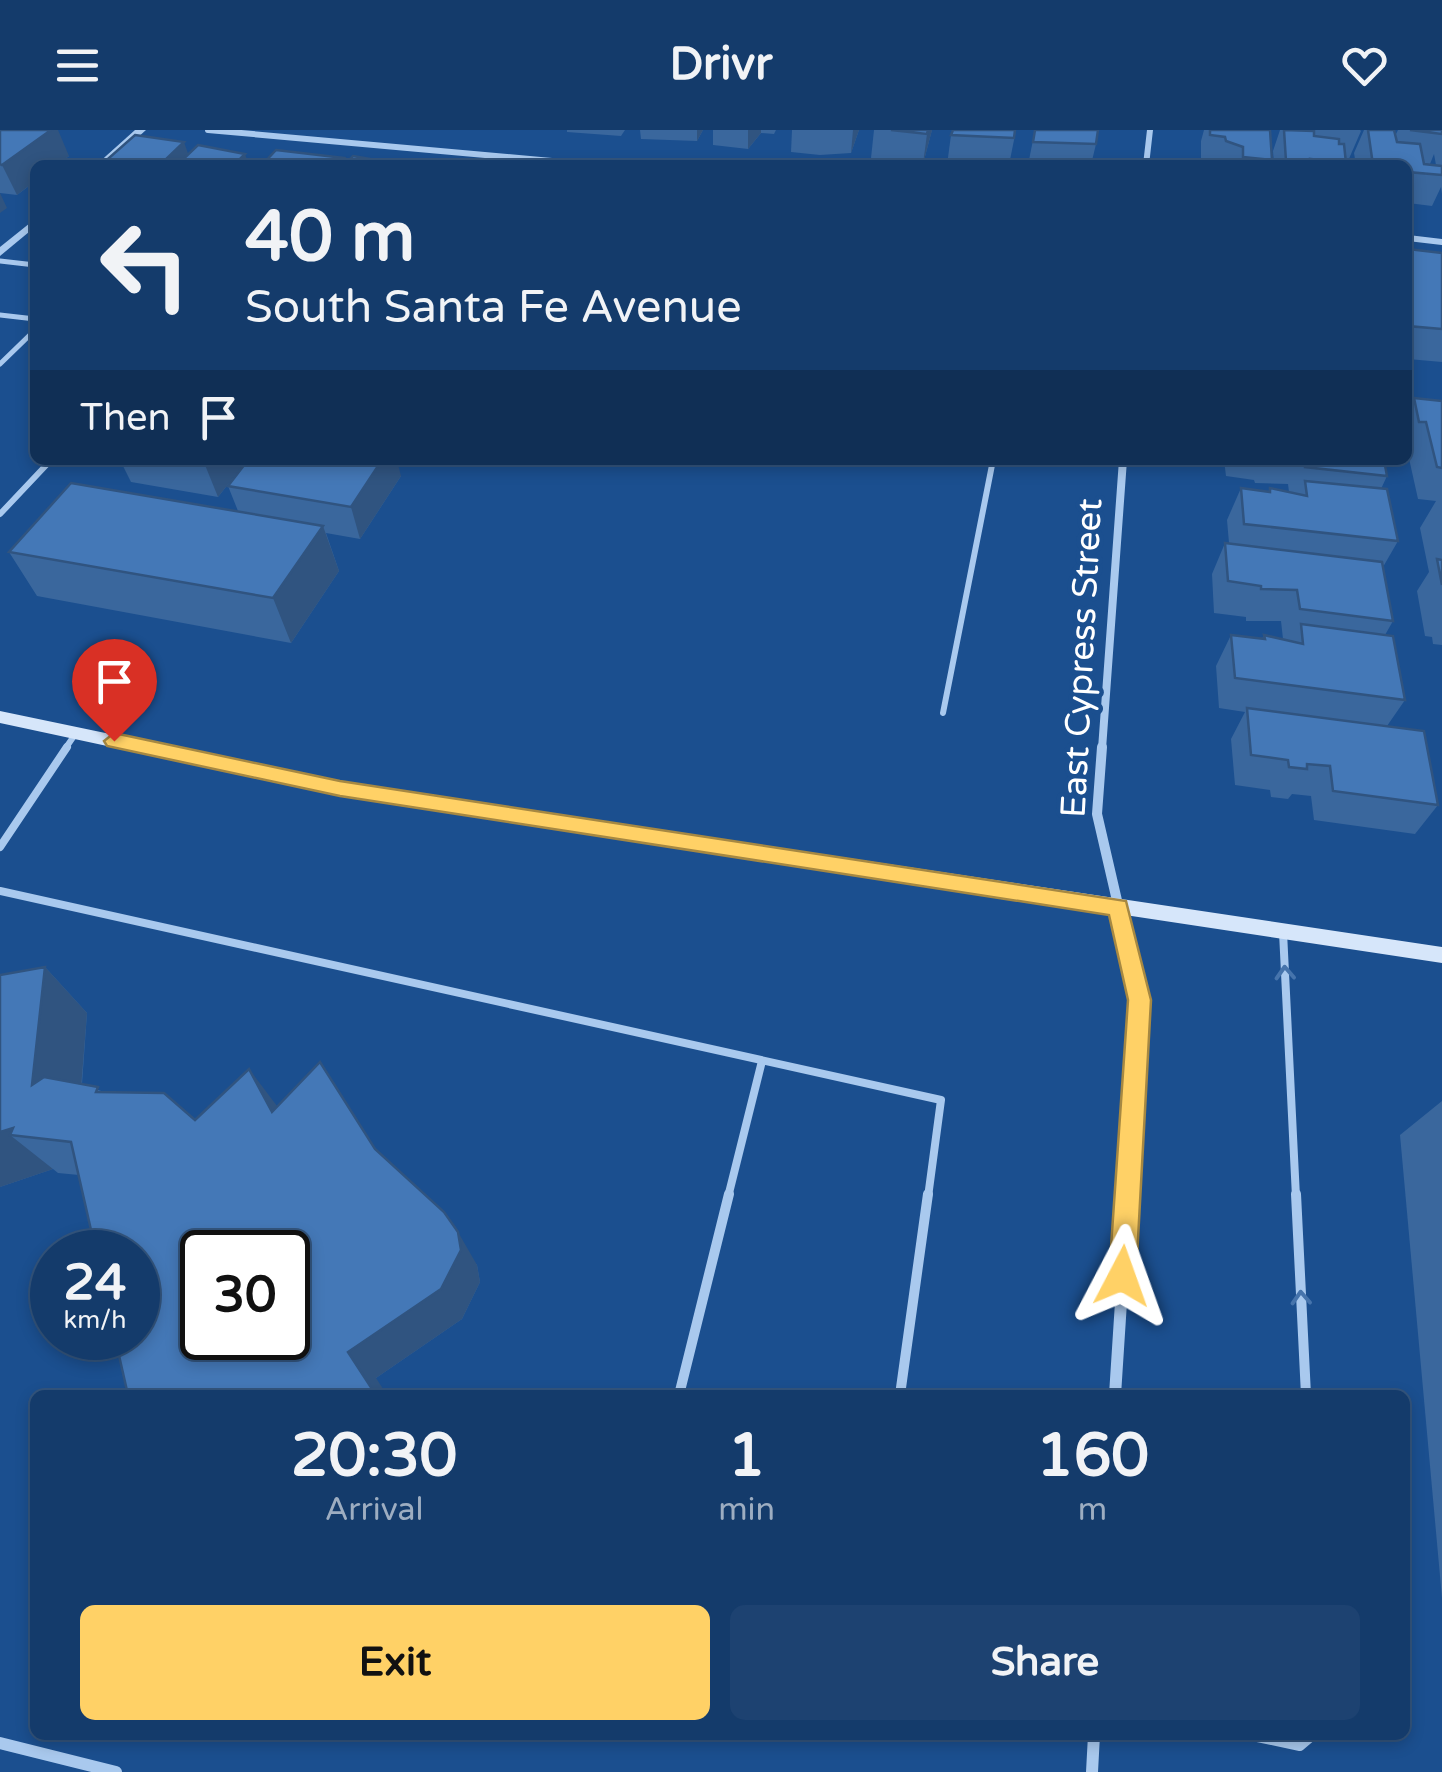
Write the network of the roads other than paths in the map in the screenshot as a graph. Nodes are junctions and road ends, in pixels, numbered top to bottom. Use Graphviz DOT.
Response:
graph roads {
  1 [pos="141,130"];
  2 [pos="208,130"];
  3 [pos="1150,130"];
  4 [pos="107,160"];
  5 [pos="541,160"];
  6 [pos="1147,160"];
  7 [pos="30,226"];
  8 [pos="1412,238"];
  9 [pos="1442,242"];
  10 [pos="0,253"];
  11 [pos="0,261"];
  12 [pos="30,264"];
  13 [pos="0,315"];
  14 [pos="30,319"];
  15 [pos="30,335"];
  16 [pos="0,364"];
  17 [pos="46,465"];
  18 [pos="992,465"];
  19 [pos="1123,465"];
  20 [pos="0,514"];
  21 [pos="943,713"];
  22 [pos="0,717"];
  23 [pos="76,733"];
  24 [pos="0,846"];
  25 [pos="0,892"];
  26 [pos="1118,907"];
  27 [pos="1283,932"];
  28 [pos="1442,955"];
  29 [pos="762,1061"];
  30 [pos="680,1390"];
  31 [pos="901,1390"];
  32 [pos="1115,1390"];
  33 [pos="1306,1390"];
  34 [pos="1094,1740"];
  35 [pos="1272,1740"];
  36 [pos="1307,1740"];
  37 [pos="0,1744"];
  38 [pos="116,1772"];
  39 [pos="1092,1772"];
  1 -- 4 [label="street"];
  2 -- 5 [label="street"];
  3 -- 6 [label="street"];
  7 -- 10 [label="street"];
  8 -- 9 [label="street"];
  11 -- 12 [label="lane"];
  13 -- 14 [label="lane"];
  15 -- 16 [label="lane"];
  17 -- 20 [label="lane"];
  18 -- 21 [label="lane"];
  19 -- 26 [label="street, East Cypress Street"];
  22 -- 23 [label="main road"];
  23 -- 24 [label="lane"];
  23 -- 26 [label="main road"];
  25 -- 29 [label="lane"];
  26 -- 27 [label="main road"];
  26 -- 32 [label="street, East Cypress Street"];
  27 -- 28 [label="main road"];
  33 -- 27 [label="lane, one-way"];
  29 -- 30 [label="lane"];
  29 -- 31 [label="lane"];
  34 -- 39 [label="street"];
  35 -- 36 [label="lane"];
  37 -- 38 [label="street"];
}
